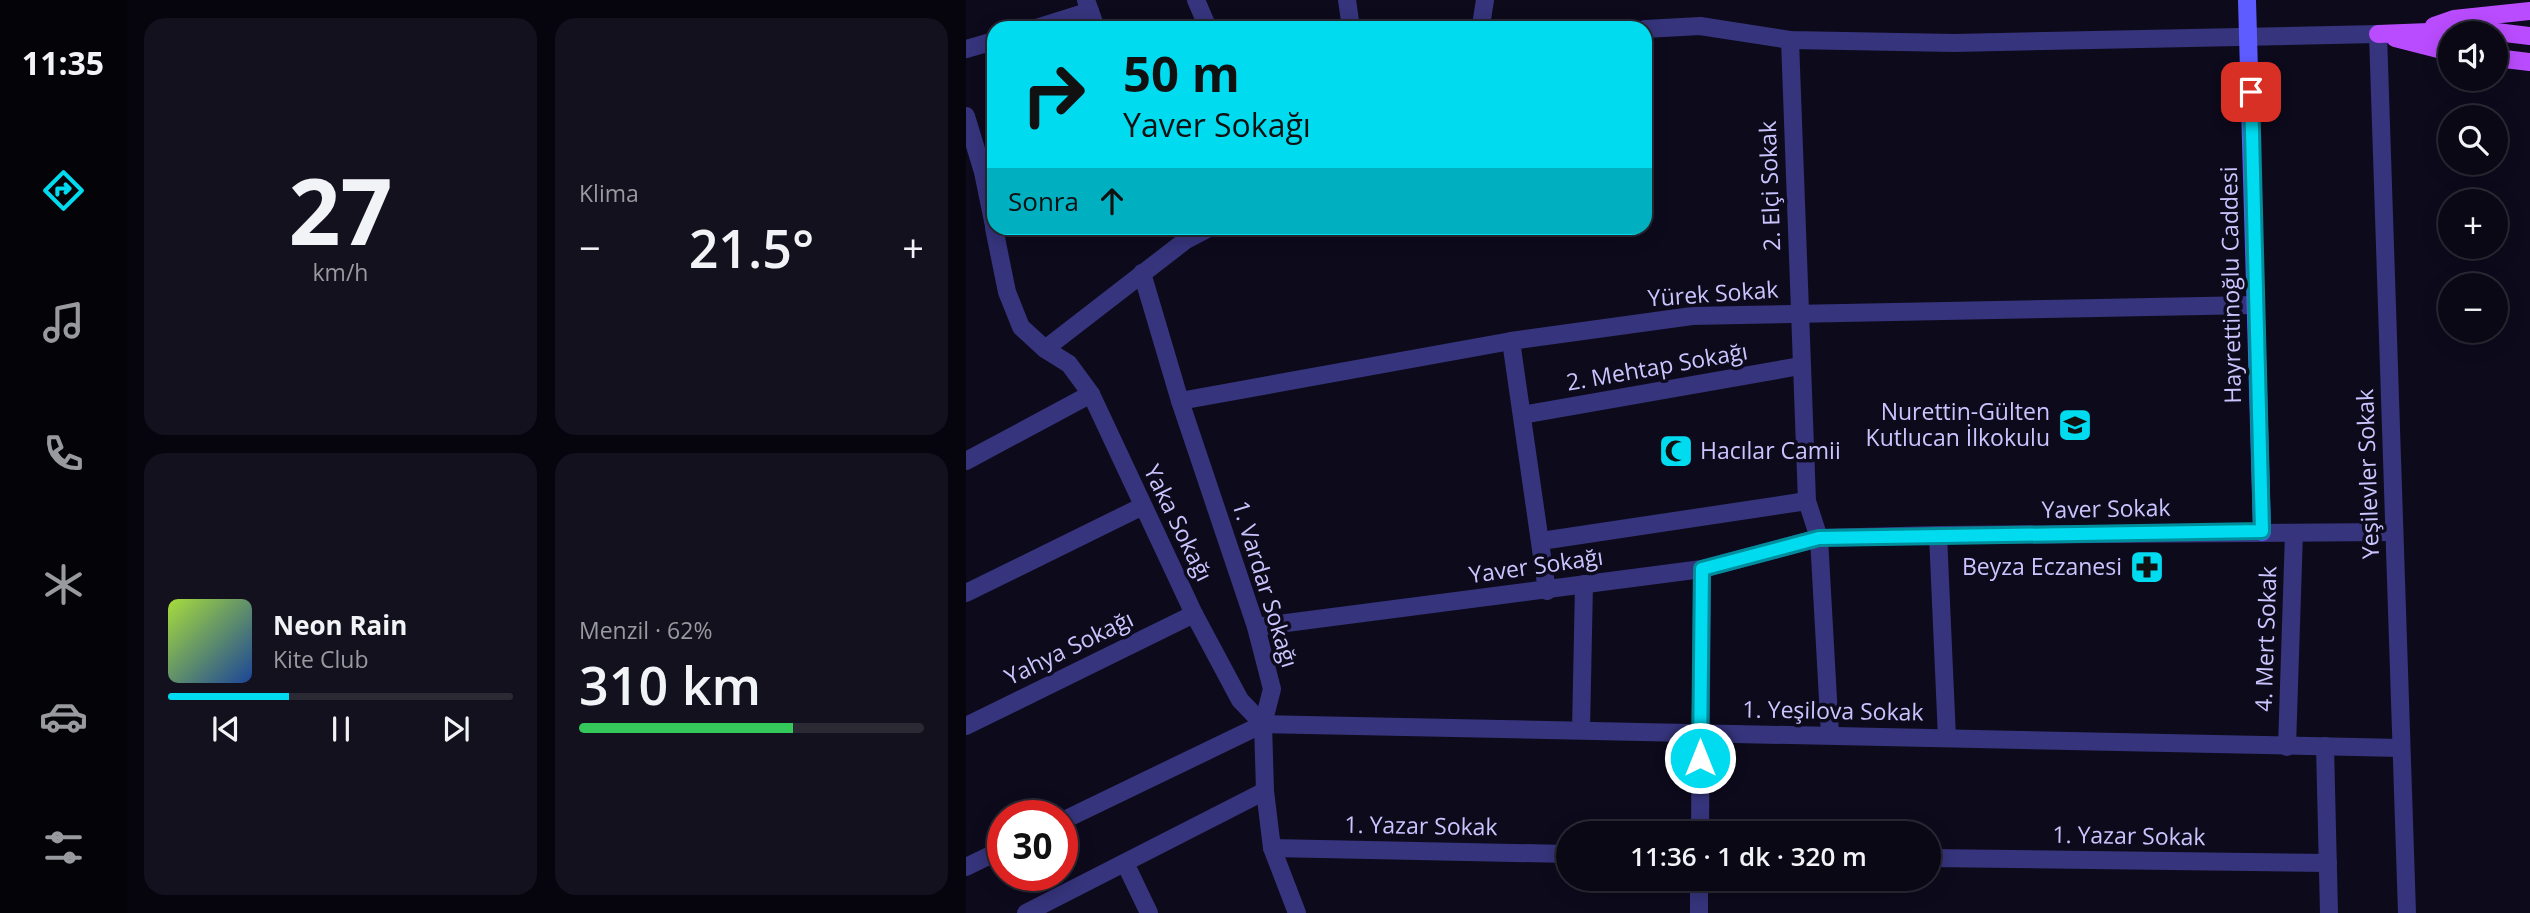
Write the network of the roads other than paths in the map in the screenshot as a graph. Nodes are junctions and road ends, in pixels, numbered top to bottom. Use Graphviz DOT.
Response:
graph roads {
  1 [pos="1196,0"];
  2 [pos="1347,0"];
  3 [pos="1485,0"];
  4 [pos="2246,0"];
  5 [pos="2530,11"];
  6 [pos="1091,13"];
  7 [pos="1062,21"];
  8 [pos="1205,21"];
  9 [pos="1350,21"];
  10 [pos="1484,21"];
  11 [pos="1652,29"];
  12 [pos="2412,33"];
  13 [pos="2378,34"];
  14 [pos="2530,36"];
  15 [pos="2250,38"];
  16 [pos="1790,40"];
  17 [pos="987,43"];
  18 [pos="966,49"];
  19 [pos="2438,49"];
  20 [pos="2508,59"];
  21 [pos="2530,62"];
  22 [pos="966,116"];
  23 [pos="987,164"];
  24 [pos="996,235"];
  25 [pos="1182,235"];
  26 [pos="1142,274"];
  27 [pos="2255,305"];
  28 [pos="1798,314"];
  29 [pos="1511,341"];
  30 [pos="1045,349"];
  31 [pos="1800,366"];
  32 [pos="1091,394"];
  33 [pos="1180,401"];
  34 [pos="1522,415"];
  35 [pos="966,461"];
  36 [pos="1807,501"];
  37 [pos="1141,507"];
  38 [pos="2262,531"];
  39 [pos="2394,532"];
  40 [pos="2294,533"];
  41 [pos="1938,535"];
  42 [pos="1819,538"];
  43 [pos="1541,541"];
  44 [pos="1702,569"];
  45 [pos="1584,584"];
  46 [pos="1547,591"];
  47 [pos="966,593"];
  48 [pos="1194,614"];
  49 [pos="1256,627"];
  50 [pos="1263,724"];
  51 [pos="966,726"];
  52 [pos="1581,730"];
  53 [pos="1700,733"];
  54 [pos="1830,735"];
  55 [pos="1947,738"];
  56 [pos="2287,747"];
  57 [pos="2325,747"];
  58 [pos="2401,748"];
  59 [pos="1265,791"];
  60 [pos="1078,813"];
  61 [pos="1700,821"];
  62 [pos="1272,848"];
  63 [pos="1556,853"];
  64 [pos="987,857"];
  65 [pos="1941,858"];
  66 [pos="1125,863"];
  67 [pos="2328,863"];
  68 [pos="966,867"];
  69 [pos="1699,891"];
  70 [pos="1026,913"];
  71 [pos="1149,913"];
  72 [pos="1297,913"];
  73 [pos="1699,913"];
  74 [pos="2329,913"];
  75 [pos="2407,913"];
  1 -- 8 [label="street"];
  2 -- 9 [label="street"];
  3 -- 10 [label="street"];
  4 -- 15 [label="main road, Hayrettinoğlu Caddesi"];
  5 -- 12 [label="main road"];
  6 -- 7 [label="street"];
  11 -- 16 [label="street"];
  12 -- 13 [label="main road"];
  12 -- 14 [label="main road"];
  13 -- 15 [label="street"];
  13 -- 19 [label="main road"];
  13 -- 39 [label="street, Yeşilevler Sokak"];
  15 -- 16 [label="street"];
  15 -- 27 [label="main road, Hayrettinoğlu Caddesi"];
  16 -- 28 [label="street, 2. Elçi Sokak"];
  17 -- 18 [label="street"];
  20 -- 21 [label="main road"];
  22 -- 23 [label="street, Yaka Sokağı"];
  24 -- 30 [label="street, Yaka Sokağı"];
  25 -- 26 [label="street"];
  26 -- 30 [label="street"];
  26 -- 33 [label="street, 1. Vardar Sokağı"];
  27 -- 28 [label="street, Yürek Sokak"];
  27 -- 38 [label="main road, Hayrettinoğlu Caddesi"];
  28 -- 29 [label="street, Yürek Sokak"];
  28 -- 31 [label="street, 2. Elçi Sokak"];
  29 -- 33 [label="street, Yürek Sokak"];
  29 -- 34 [label="street"];
  30 -- 32 [label="street, Yaka Sokağı"];
  31 -- 34 [label="street, 2. Mehtap Sokağı"];
  31 -- 36 [label="street, 2. Elçi Sokak"];
  32 -- 35 [label="street"];
  32 -- 37 [label="street, Yaka Sokağı"];
  33 -- 49 [label="street, 1. Vardar Sokağı"];
  34 -- 43 [label="street"];
  36 -- 42 [label="street, 2. Elçi Sokak"];
  36 -- 43 [label="street"];
  37 -- 47 [label="street"];
  37 -- 48 [label="street, Yaka Sokağı"];
  38 -- 40 [label="street, Yaver Sokak"];
  38 -- 41 [label="street, Yaver Sokak"];
  39 -- 40 [label="street, Yaver Sokak"];
  39 -- 58 [label="street, Yeşilevler Sokak"];
  40 -- 56 [label="street, 4. Mert Sokak"];
  41 -- 42 [label="street, Yaver Sokak"];
  41 -- 55 [label="street"];
  42 -- 44 [label="street, Yaver Sokağı"];
  42 -- 54 [label="street, 2. Elçi Sokak"];
  43 -- 46 [label="street"];
  44 -- 45 [label="street, Yaver Sokağı"];
  44 -- 53 [label="street"];
  45 -- 46 [label="street, Yaver Sokağı"];
  45 -- 52 [label="street"];
  46 -- 49 [label="street, Yaver Sokağı"];
  48 -- 50 [label="street, Yaka Sokağı"];
  48 -- 51 [label="street, Yahya Sokağı"];
  49 -- 50 [label="street, 1. Vardar Sokağı"];
  50 -- 52 [label="street, 1. Yeşilova Sokak"];
  50 -- 59 [label="street, 1. Vardar Sokağı"];
  50 -- 60 [label="street"];
  52 -- 53 [label="street, 1. Yeşilova Sokak"];
  53 -- 54 [label="street, 1. Yeşilova Sokak"];
  53 -- 61 [label="street"];
  54 -- 55 [label="street, 1. Yeşilova Sokak"];
  55 -- 56 [label="street, 1. Yeşilova Sokak"];
  56 -- 57 [label="street, 1. Yeşilova Sokak"];
  57 -- 58 [label="street, 1. Yeşilova Sokak"];
  57 -- 67 [label="street"];
  58 -- 75 [label="street, Yeşilevler Sokak"];
  59 -- 62 [label="street, 1. Vardar Sokağı"];
  59 -- 66 [label="street"];
  62 -- 63 [label="street, 1. Yazar Sokak"];
  62 -- 72 [label="street, 1. Vardar Sokağı"];
  64 -- 68 [label="street"];
  65 -- 67 [label="street, 1. Yazar Sokak"];
  66 -- 70 [label="street"];
  66 -- 71 [label="street"];
  67 -- 74 [label="street"];
  69 -- 73 [label="street"];
}
